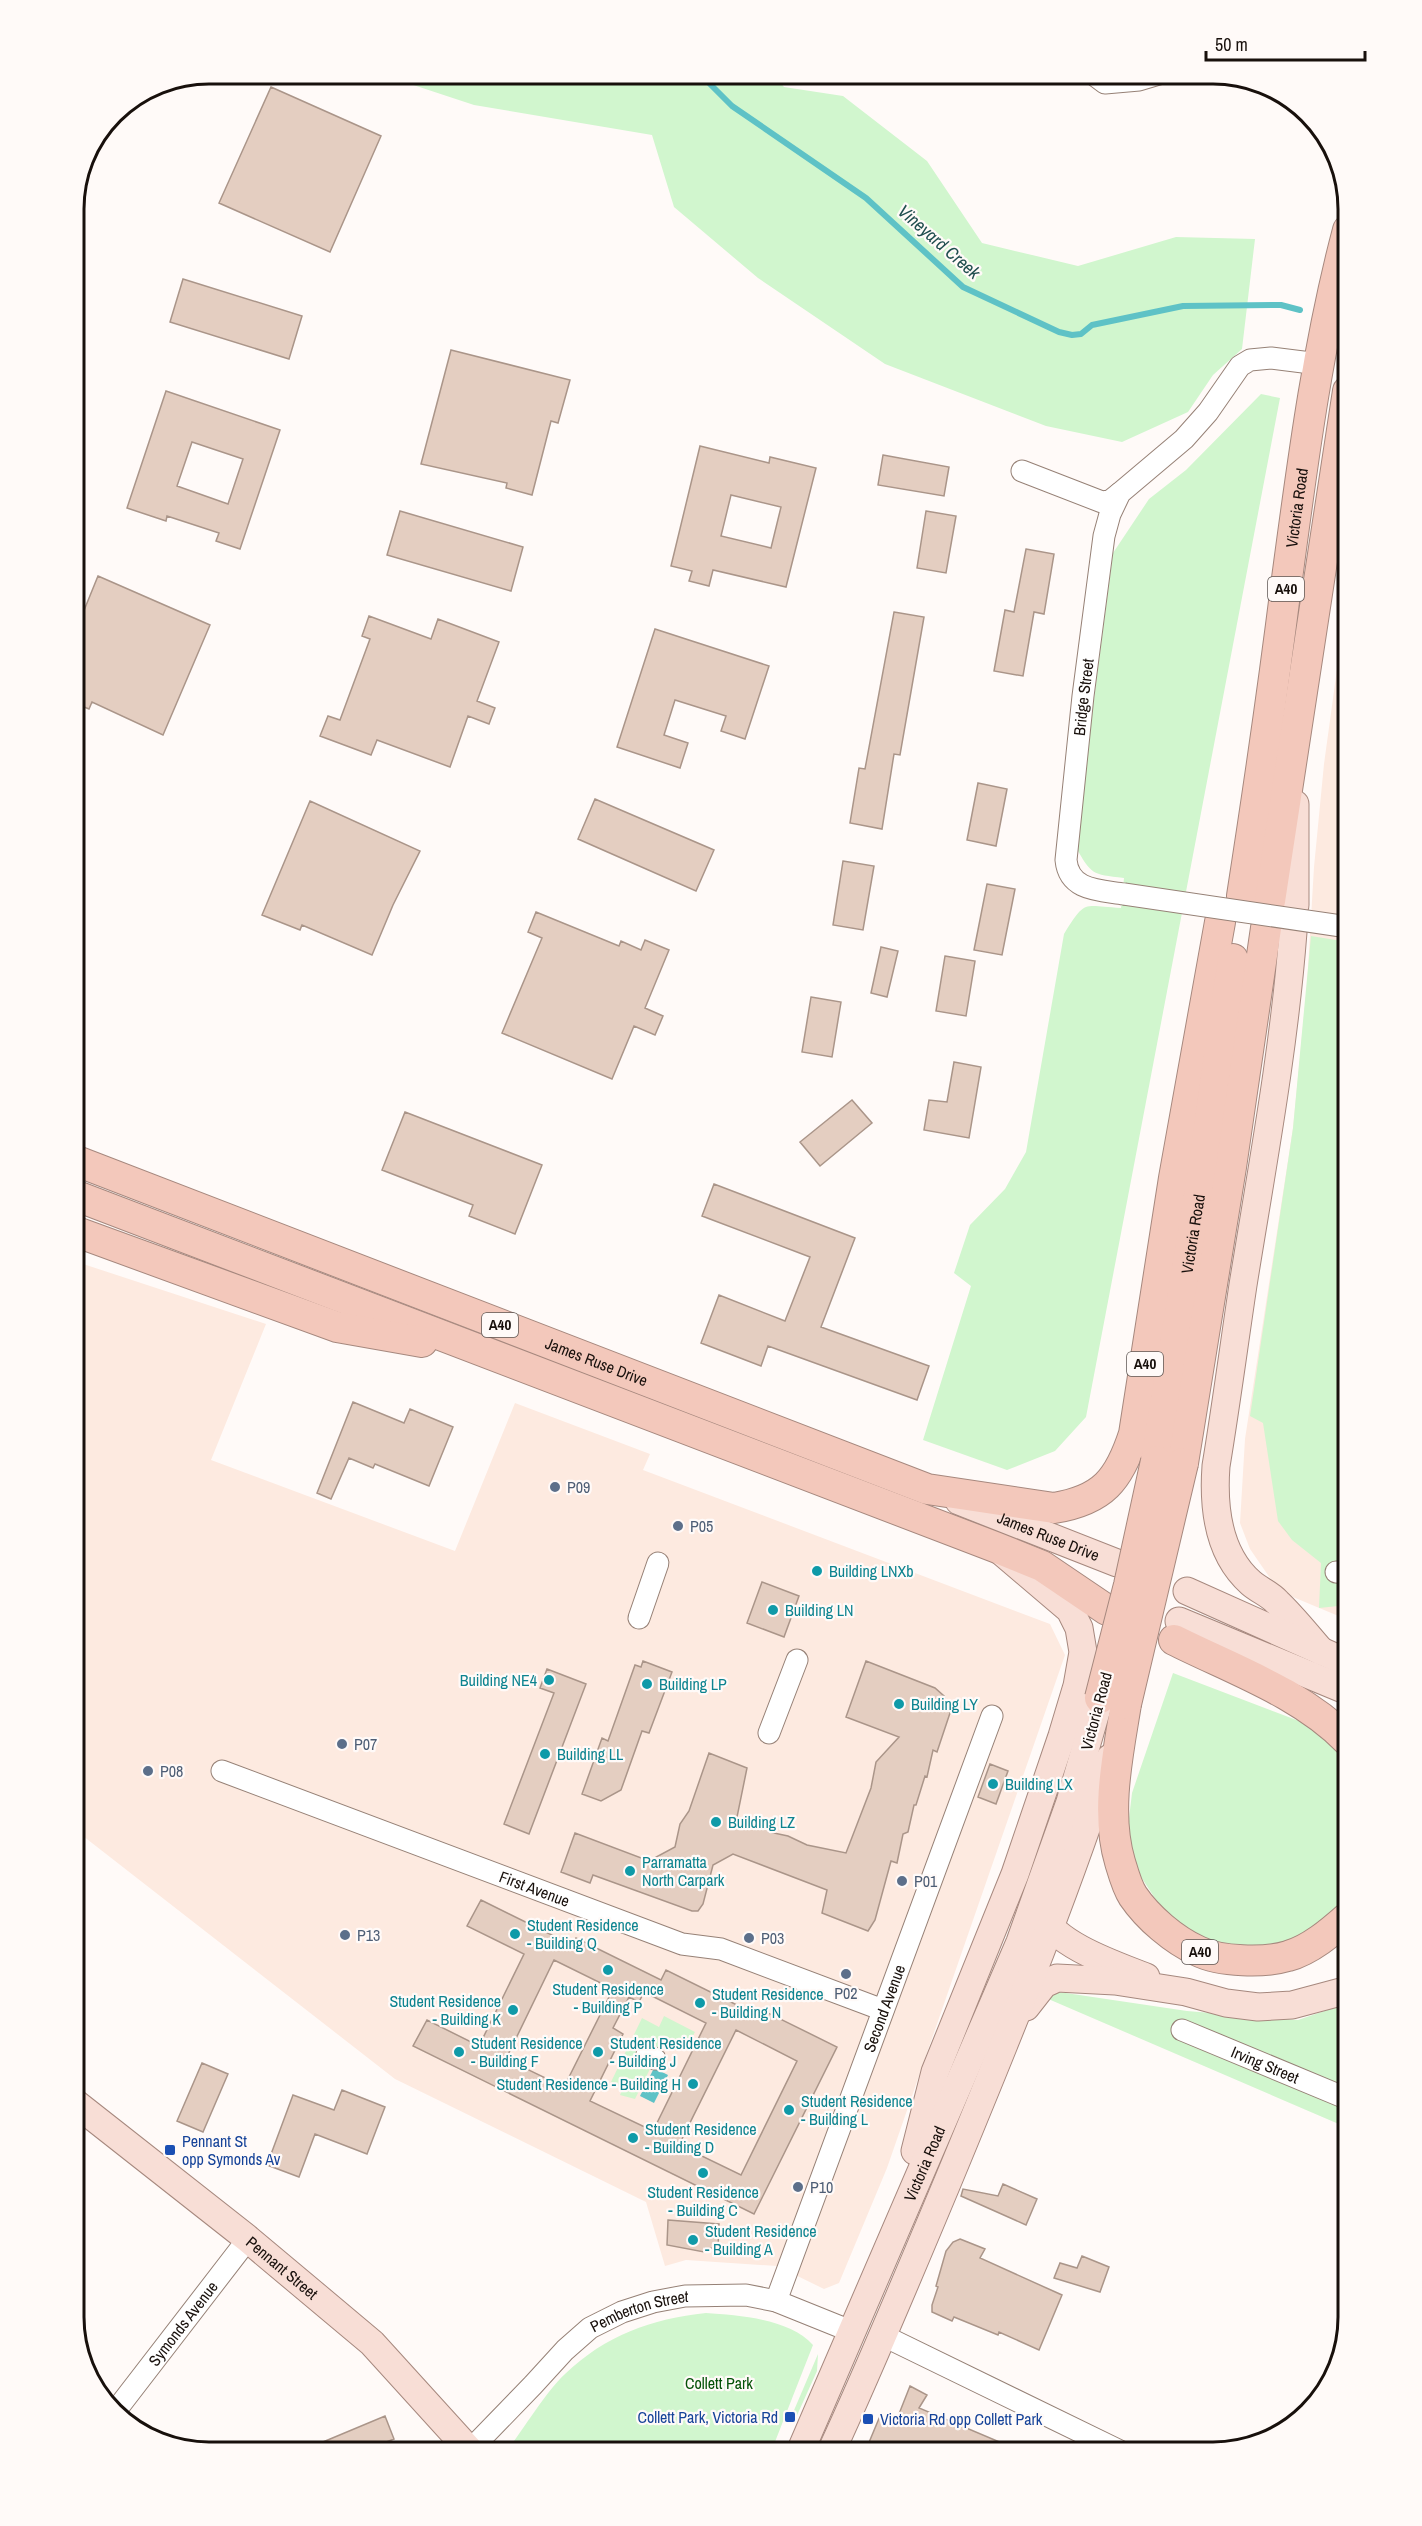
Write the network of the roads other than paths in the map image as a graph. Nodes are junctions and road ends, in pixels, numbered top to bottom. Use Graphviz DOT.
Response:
graph roads {
  1 [pos="1338,268"];
  2 [pos="1318,370"];
  3 [pos="1338,415"];
  4 [pos="1338,426"];
  5 [pos="1302,467"];
  6 [pos="1022,471"];
  7 [pos="1338,489"];
  8 [pos="1120,493"];
  9 [pos="1256,913"];
  10 [pos="1338,926"];
  11 [pos="84,1164"];
  12 [pos="84,1199"];
  13 [pos="84,1235"];
  14 [pos="457,1341"];
  15 [pos="927,1489"];
  16 [pos="995,1546"];
  17 [pos="658,1563"];
  18 [pos="1117,1563"];
  19 [pos="1187,1591"];
  20 [pos="1109,1602"];
  21 [pos="639,1618"];
  22 [pos="1176,1631"];
  23 [pos="1321,1651"];
  24 [pos="1338,1658"];
  25 [pos="797,1660"];
  26 [pos="1338,1688"];
  27 [pos="1113,1701"];
  28 [pos="992,1716"];
  29 [pos="1338,1731"];
  30 [pos="769,1733"];
  31 [pos="222,1771"];
  32 [pos="1040,1887"];
  33 [pos="1338,1926"];
  34 [pos="1051,1928"];
  35 [pos="1186,1992"];
  36 [pos="1338,1993"];
  37 [pos="883,2010"];
  38 [pos="1014,2022"];
  39 [pos="1182,2030"];
  40 [pos="1338,2095"];
  41 [pos="84,2110"];
  42 [pos="896,2228"];
  43 [pos="248,2239"];
  44 [pos="776,2301"];
  45 [pos="852,2332"];
  46 [pos="884,2336"];
  47 [pos="121,2404"];
  48 [pos="462,2442"];
  49 [pos="478,2442"];
  50 [pos="804,2442"];
  51 [pos="836,2442"];
  52 [pos="1101,2442"];
  1 -- 2 [label="highway, Victoria Road / A40"];
  2 -- 3 [label="street"];
  2 -- 5 [label="highway, Victoria Road / A40"];
  2 -- 8 [label="street, Bridge Street"];
  4 -- 5 [label="street"];
  5 -- 9 [label="highway, Victoria Road / A40"];
  6 -- 8 [label="street"];
  7 -- 9 [label="highway, Victoria Road / A40"];
  8 -- 10 [label="street, Bridge Street, bridge"];
  9 -- 15 [label="highway, A40"];
  9 -- 23 [label="main road"];
  9 -- 27 [label="highway, Victoria Road / A40, bridge"];
  11 -- 15 [label="highway, James Ruse Drive / A40"];
  12 -- 14 [label="highway, James Ruse Drive / A40"];
  13 -- 14 [label="highway"];
  14 -- 16 [label="highway, James Ruse Drive / A40"];
  15 -- 18 [label="main road, James Ruse Drive"];
  16 -- 20 [label="highway, James Ruse Drive / A40"];
  16 -- 42 [label="main road"];
  17 -- 21 [label="street"];
  19 -- 23 [label="main road"];
  22 -- 26 [label="main road"];
  22 -- 29 [label="highway"];
  23 -- 24 [label="main road"];
  25 -- 30 [label="street"];
  27 -- 32 [label="main road, Victoria Road / A40"];
  27 -- 33 [label="highway, A40"];
  27 -- 34 [label="main road, Victoria Road"];
  28 -- 37 [label="street, Second Avenue"];
  31 -- 37 [label="street, First Avenue"];
  32 -- 34 [label="main road"];
  32 -- 42 [label="main road, Victoria Road"];
  34 -- 35 [label="main road"];
  34 -- 38 [label="main road, Victoria Road"];
  35 -- 36 [label="main road"];
  35 -- 38 [label="main road"];
  37 -- 44 [label="street, Second Avenue"];
  38 -- 46 [label="main road, Victoria Road"];
  39 -- 40 [label="street, Irving Street"];
  41 -- 43 [label="main road, Pennant Street"];
  42 -- 45 [label="main road, Victoria Road"];
  43 -- 47 [label="street, Symonds Avenue"];
  43 -- 48 [label="main road, Pennant Street"];
  44 -- 45 [label="street, Pemberton Street"];
  44 -- 49 [label="street, Pemberton Street"];
  45 -- 50 [label="main road, Victoria Road"];
  46 -- 51 [label="main road, Victoria Road"];
  46 -- 52 [label="street"];
}
